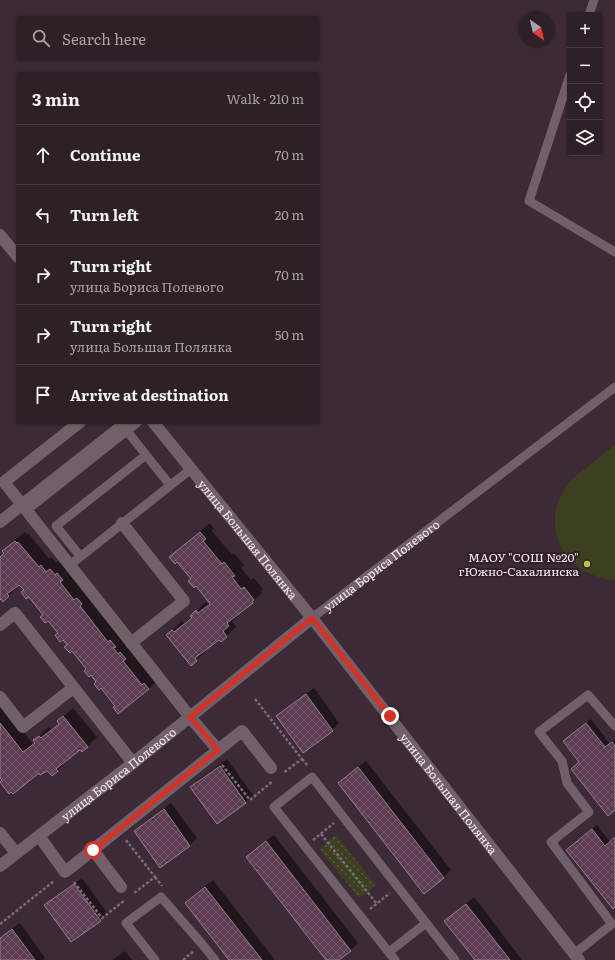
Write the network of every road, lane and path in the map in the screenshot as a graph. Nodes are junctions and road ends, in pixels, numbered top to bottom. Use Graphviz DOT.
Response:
graph roads {
  1 [pos="594,0"];
  2 [pos="590,12"];
  3 [pos="567,84"];
  4 [pos="0,235"];
  5 [pos="615,252"];
  6 [pos="16,255"];
  7 [pos="615,387"];
  8 [pos="77,424"];
  9 [pos="154,424"];
  10 [pos="127,427"];
  11 [pos="146,455"];
  12 [pos="191,469"];
  13 [pos="170,485"];
  14 [pos="24,508"];
  15 [pos="0,522"];
  16 [pos="122,523"];
  17 [pos="80,556"];
  18 [pos="70,565"];
  19 [pos="312,618"];
  20 [pos="0,625"];
  21 [pos="131,643"];
  22 [pos="73,688"];
  23 [pos="0,697"];
  24 [pos="255,699"];
  25 [pos="190,717"];
  26 [pos="615,726"];
  27 [pos="218,755"];
  28 [pos="133,763"];
  29 [pos="271,768"];
  30 [pos="343,816"];
  31 [pos="118,830"];
  32 [pos="0,833"];
  33 [pos="321,834"];
  34 [pos="39,836"];
  35 [pos="305,846"];
  36 [pos="93,850"];
  37 [pos="16,853"];
  38 [pos="0,866"];
  39 [pos="65,872"];
  40 [pos="121,887"];
  41 [pos="398,887"];
  42 [pos="131,895"];
  43 [pos="125,900"];
  44 [pos="377,904"];
  45 [pos="360,916"];
  46 [pos="426,923"];
  47 [pos="0,924"];
  48 [pos="389,952"];
  49 [pos="577,957"];
  50 [pos="155,960"];
  51 [pos="215,960"];
  52 [pos="395,960"];
  53 [pos="455,960"];
  1 -- 2 [label="lane"];
  3 -- 5 [label="lane"];
  4 -- 6 [label="street"];
  7 -- 19 [label="lane, улица Бориса Полевого"];
  8 -- 14 [label="street"];
  9 -- 12 [label="street, улица Большая Полянка"];
  10 -- 11 [label="lane"];
  10 -- 14 [label="street"];
  11 -- 13 [label="lane"];
  11 -- 17 [label="lane"];
  12 -- 13 [label="lane"];
  12 -- 19 [label="street, улица Большая Полянка"];
  13 -- 16 [label="lane"];
  14 -- 15 [label="street"];
  14 -- 18 [label="street"];
  16 -- 17 [label="lane"];
  16 -- 21 [label="street"];
  17 -- 18 [label="lane"];
  18 -- 21 [label="street"];
  19 -- 25 [label="street, улица Бориса Полевого"];
  19 -- 49 [label="street, улица Большая Полянка"];
  20 -- 22 [label="street"];
  21 -- 25 [label="street"];
  22 -- 23 [label="street"];
  22 -- 28 [label="street"];
  24 -- 27 [label="path"];
  25 -- 27 [label="street"];
  25 -- 28 [label="street, улица Бориса Полевого"];
  26 -- 49 [label="lane"];
  27 -- 29 [label="street"];
  27 -- 31 [label="street"];
  28 -- 34 [label="street, улица Бориса Полевого"];
  30 -- 33 [label="path"];
  30 -- 35 [label="lane"];
  30 -- 41 [label="lane"];
  31 -- 36 [label="street"];
  31 -- 42 [label="path"];
  32 -- 37 [label="street"];
  33 -- 35 [label="path"];
  33 -- 44 [label="path"];
  34 -- 37 [label="street, улица Бориса Полевого"];
  34 -- 39 [label="street"];
  35 -- 45 [label="lane"];
  36 -- 39 [label="street"];
  36 -- 40 [label="street"];
  37 -- 38 [label="street, улица Бориса Полевого"];
  39 -- 43 [label="path"];
  39 -- 47 [label="path"];
  41 -- 44 [label="path"];
  41 -- 46 [label="lane"];
  44 -- 45 [label="path"];
  45 -- 48 [label="lane"];
  46 -- 48 [label="lane"];
  46 -- 53 [label="lane"];
  48 -- 52 [label="lane"];
  50 -- 51 [label="lane"];
}
